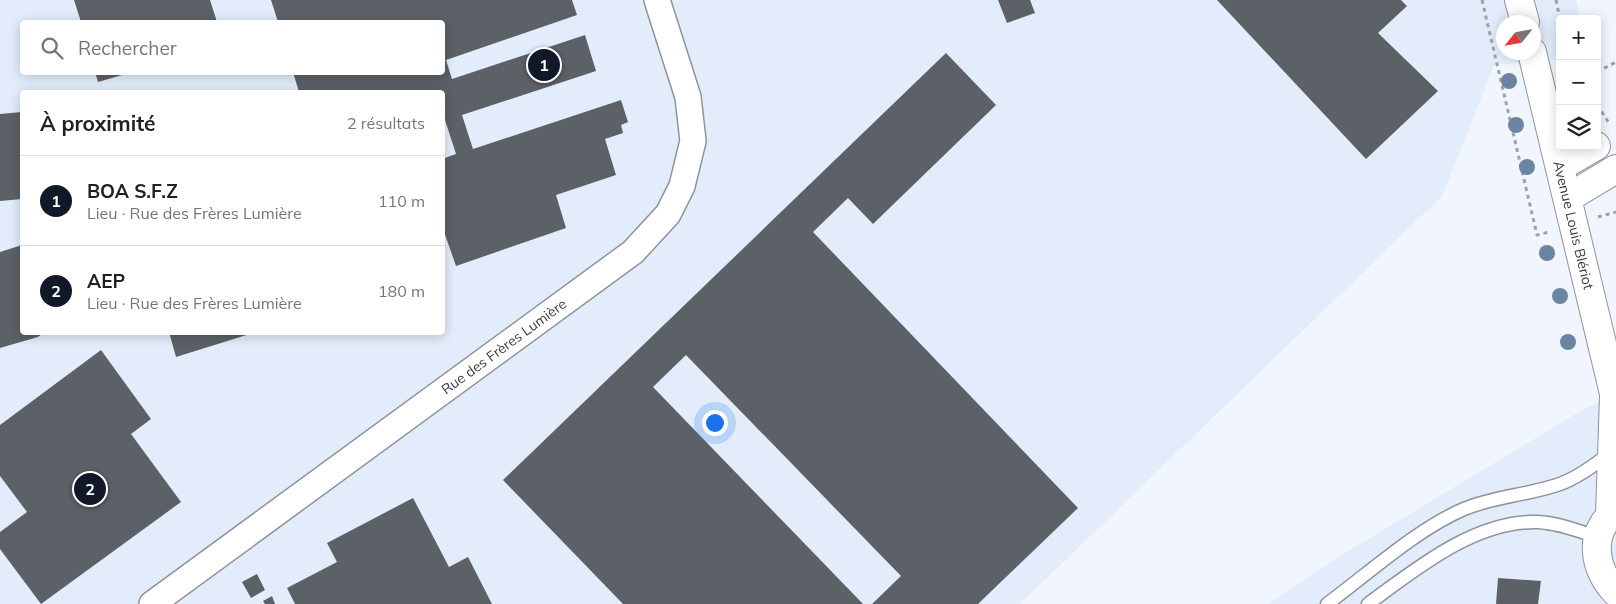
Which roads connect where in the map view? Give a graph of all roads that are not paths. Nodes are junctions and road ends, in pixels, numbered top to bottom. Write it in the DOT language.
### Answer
graph roads {
  1 [pos="657,0"];
  2 [pos="1519,0"];
  3 [pos="1523,15"];
  4 [pos="1534,60"];
  5 [pos="1616,134"];
  6 [pos="1601,143"];
  7 [pos="1590,150"];
  8 [pos="1560,168"];
  9 [pos="1616,169"];
  10 [pos="1568,198"];
  11 [pos="1615,399"];
  12 [pos="1613,450"];
  13 [pos="1608,521"];
  14 [pos="1616,592"];
  15 [pos="152,604"];
  16 [pos="1327,604"];
  17 [pos="1368,604"];
  1 -- 15 [label="street, Rue des Frères Lumière"];
  2 -- 3 [label="street"];
  4 -- 8 [label="street, Avenue Louis Blériot"];
  5 -- 6 [label="street"];
  7 -- 8 [label="street"];
  8 -- 10 [label="street, Avenue Louis Blériot"];
  9 -- 10 [label="street"];
  10 -- 11 [label="street, Avenue Louis Blériot"];
  11 -- 12 [label="street, Avenue Louis Blériot"];
  12 -- 13 [label="street, Avenue Louis Blériot"];
  12 -- 16 [label="lane"];
  13 -- 14 [label="street, Avenue Louis Blériot"];
  13 -- 17 [label="lane"];
}
